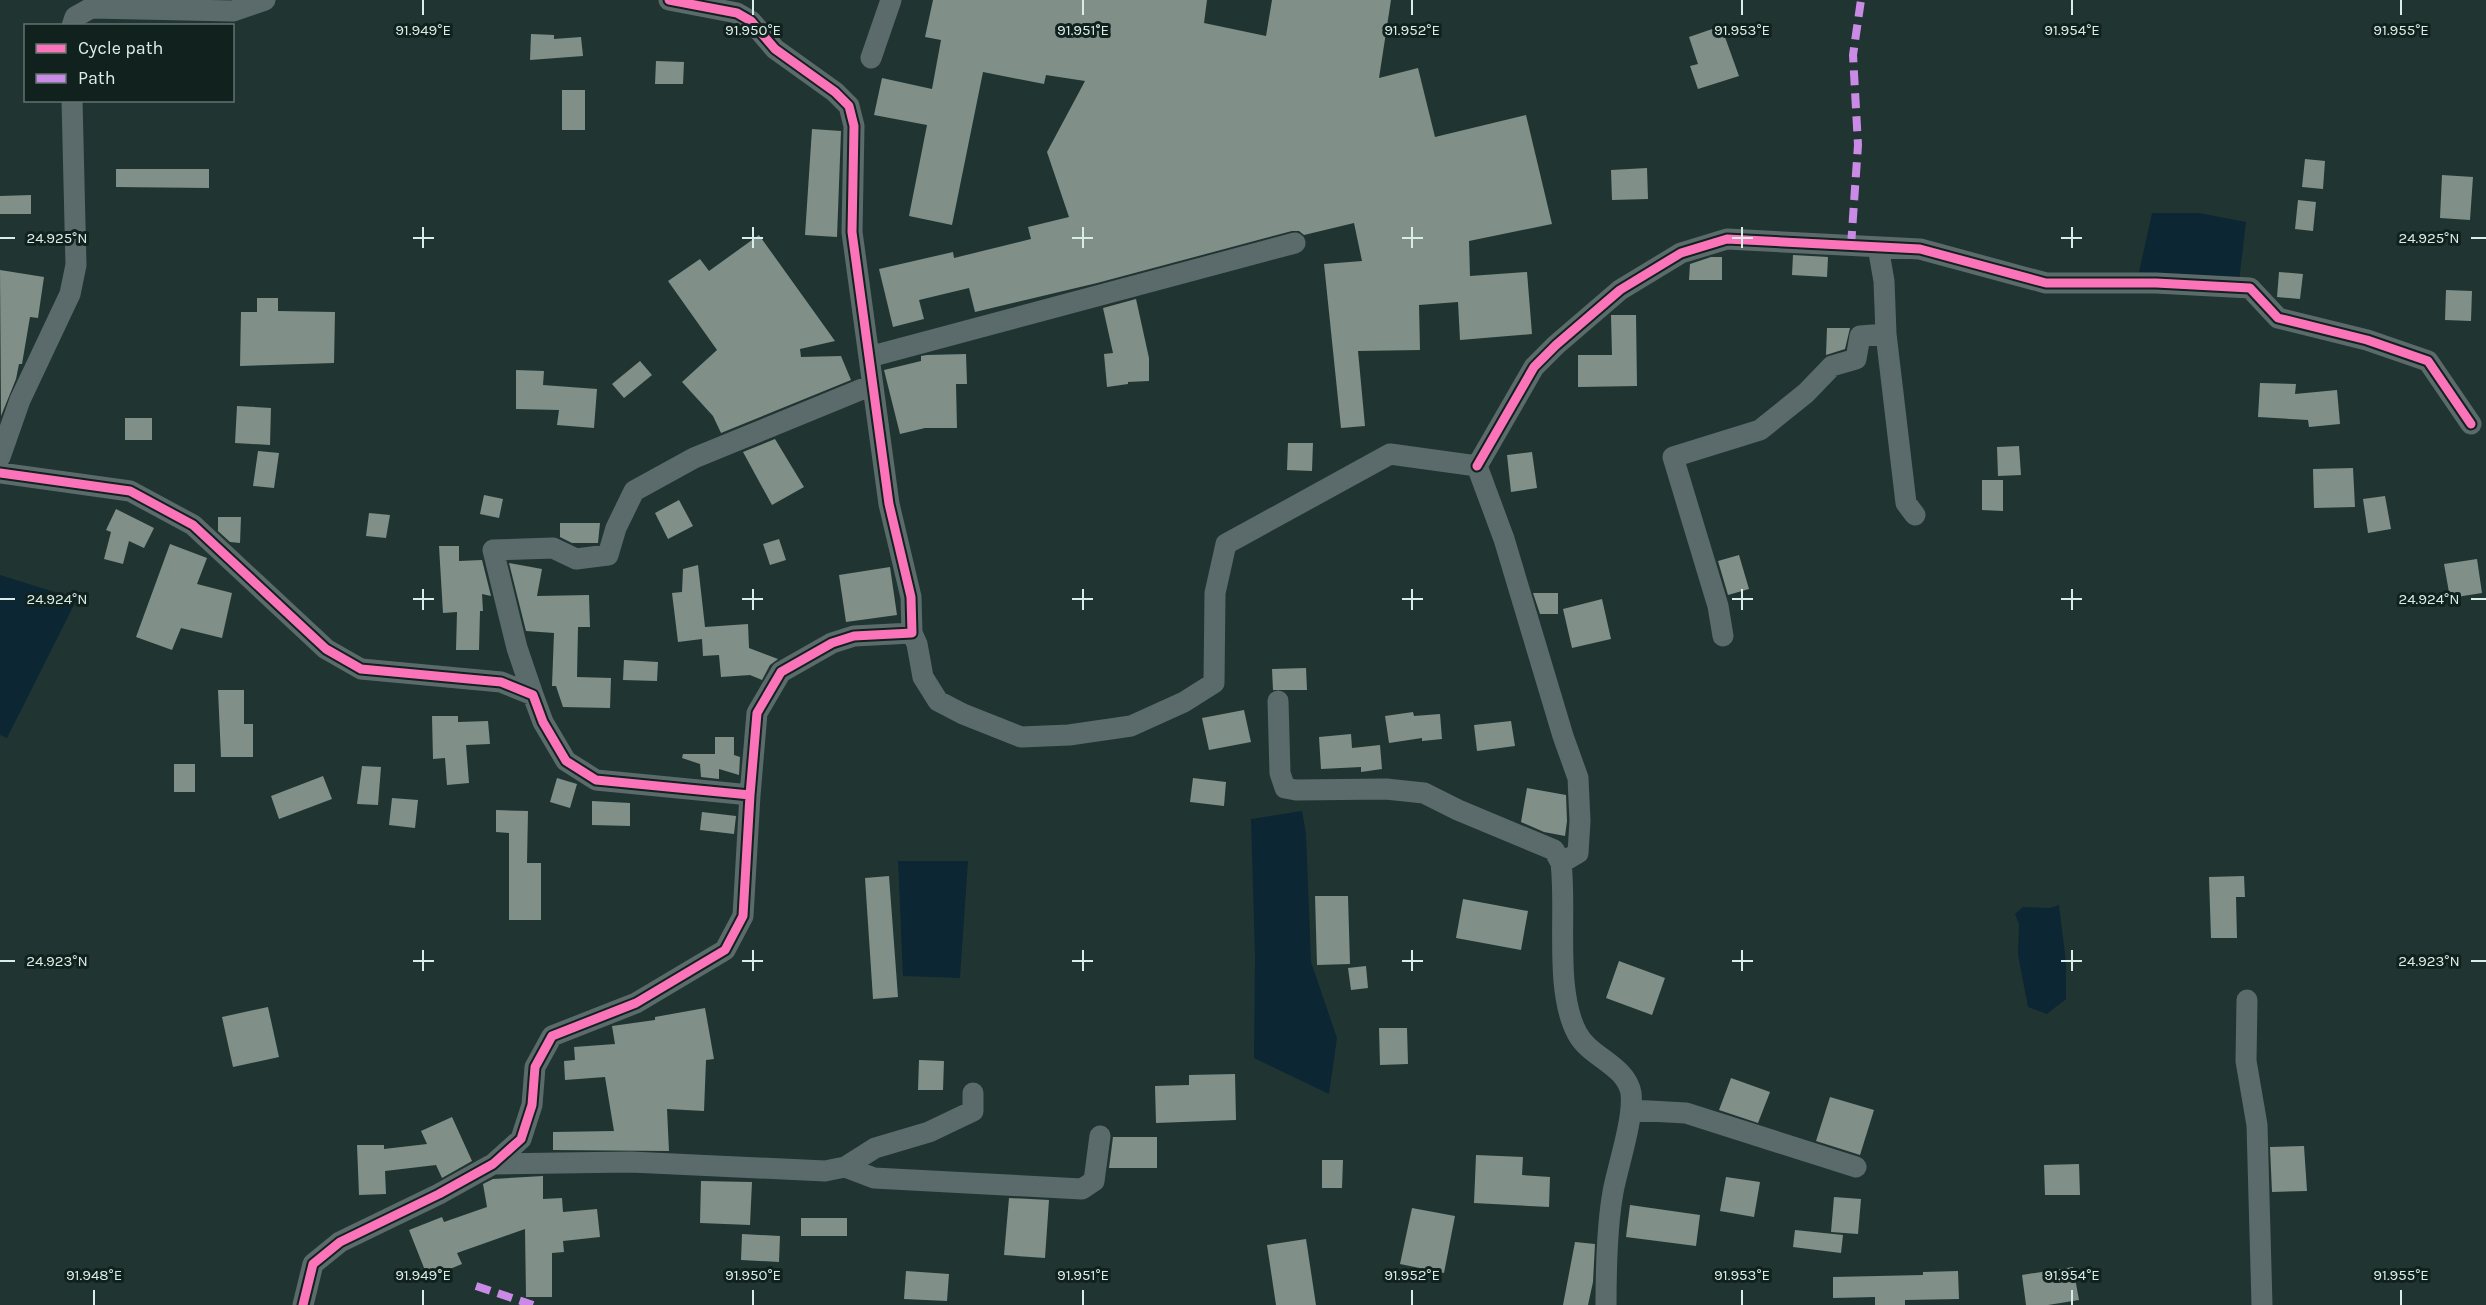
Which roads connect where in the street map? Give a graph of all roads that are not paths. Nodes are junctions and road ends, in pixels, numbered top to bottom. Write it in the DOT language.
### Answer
graph roads {
  1 [pos="265,0"];
  2 [pos="669,0"];
  3 [pos="891,0"];
  4 [pos="73,24"];
  5 [pos="871,58"];
  6 [pos="72,102"];
  7 [pos="1295,243"];
  8 [pos="1878,247"];
  9 [pos="1886,334"];
  10 [pos="869,357"];
  11 [pos="872,385"];
  12 [pos="2471,424"];
  13 [pos="0,457"];
  14 [pos="1477,466"];
  15 [pos="0,473"];
  16 [pos="1915,515"];
  17 [pos="912,633"];
  18 [pos="1723,636"];
  19 [pos="533,695"];
  20 [pos="1278,701"];
  21 [pos="750,795"];
  22 [pos="1561,863"];
  23 [pos="2247,1000"];
  24 [pos="973,1093"];
  25 [pos="1631,1110"];
  26 [pos="1100,1136"];
  27 [pos="493,1164"];
  28 [pos="845,1167"];
  29 [pos="1856,1167"];
  30 [pos="303,1305"];
  31 [pos="1606,1305"];
  32 [pos="2262,1305"];
  1 -- 4 [label="street"];
  2 -- 10 [label="street"];
  3 -- 5 [label="street"];
  6 -- 13 [label="street"];
  7 -- 10 [label="street"];
  8 -- 9 [label="street"];
  8 -- 12 [label="street"];
  8 -- 14 [label="street"];
  9 -- 16 [label="street"];
  9 -- 18 [label="street"];
  10 -- 11 [label="street"];
  11 -- 17 [label="street"];
  11 -- 19 [label="street"];
  14 -- 17 [label="street"];
  14 -- 22 [label="street"];
  15 -- 19 [label="street"];
  17 -- 21 [label="street"];
  19 -- 21 [label="street"];
  20 -- 22 [label="street"];
  21 -- 27 [label="street"];
  22 -- 25 [label="street"];
  23 -- 32 [label="street"];
  24 -- 28 [label="street"];
  25 -- 29 [label="street"];
  25 -- 31 [label="street"];
  26 -- 28 [label="street"];
  27 -- 28 [label="street"];
  27 -- 30 [label="street"];
}
